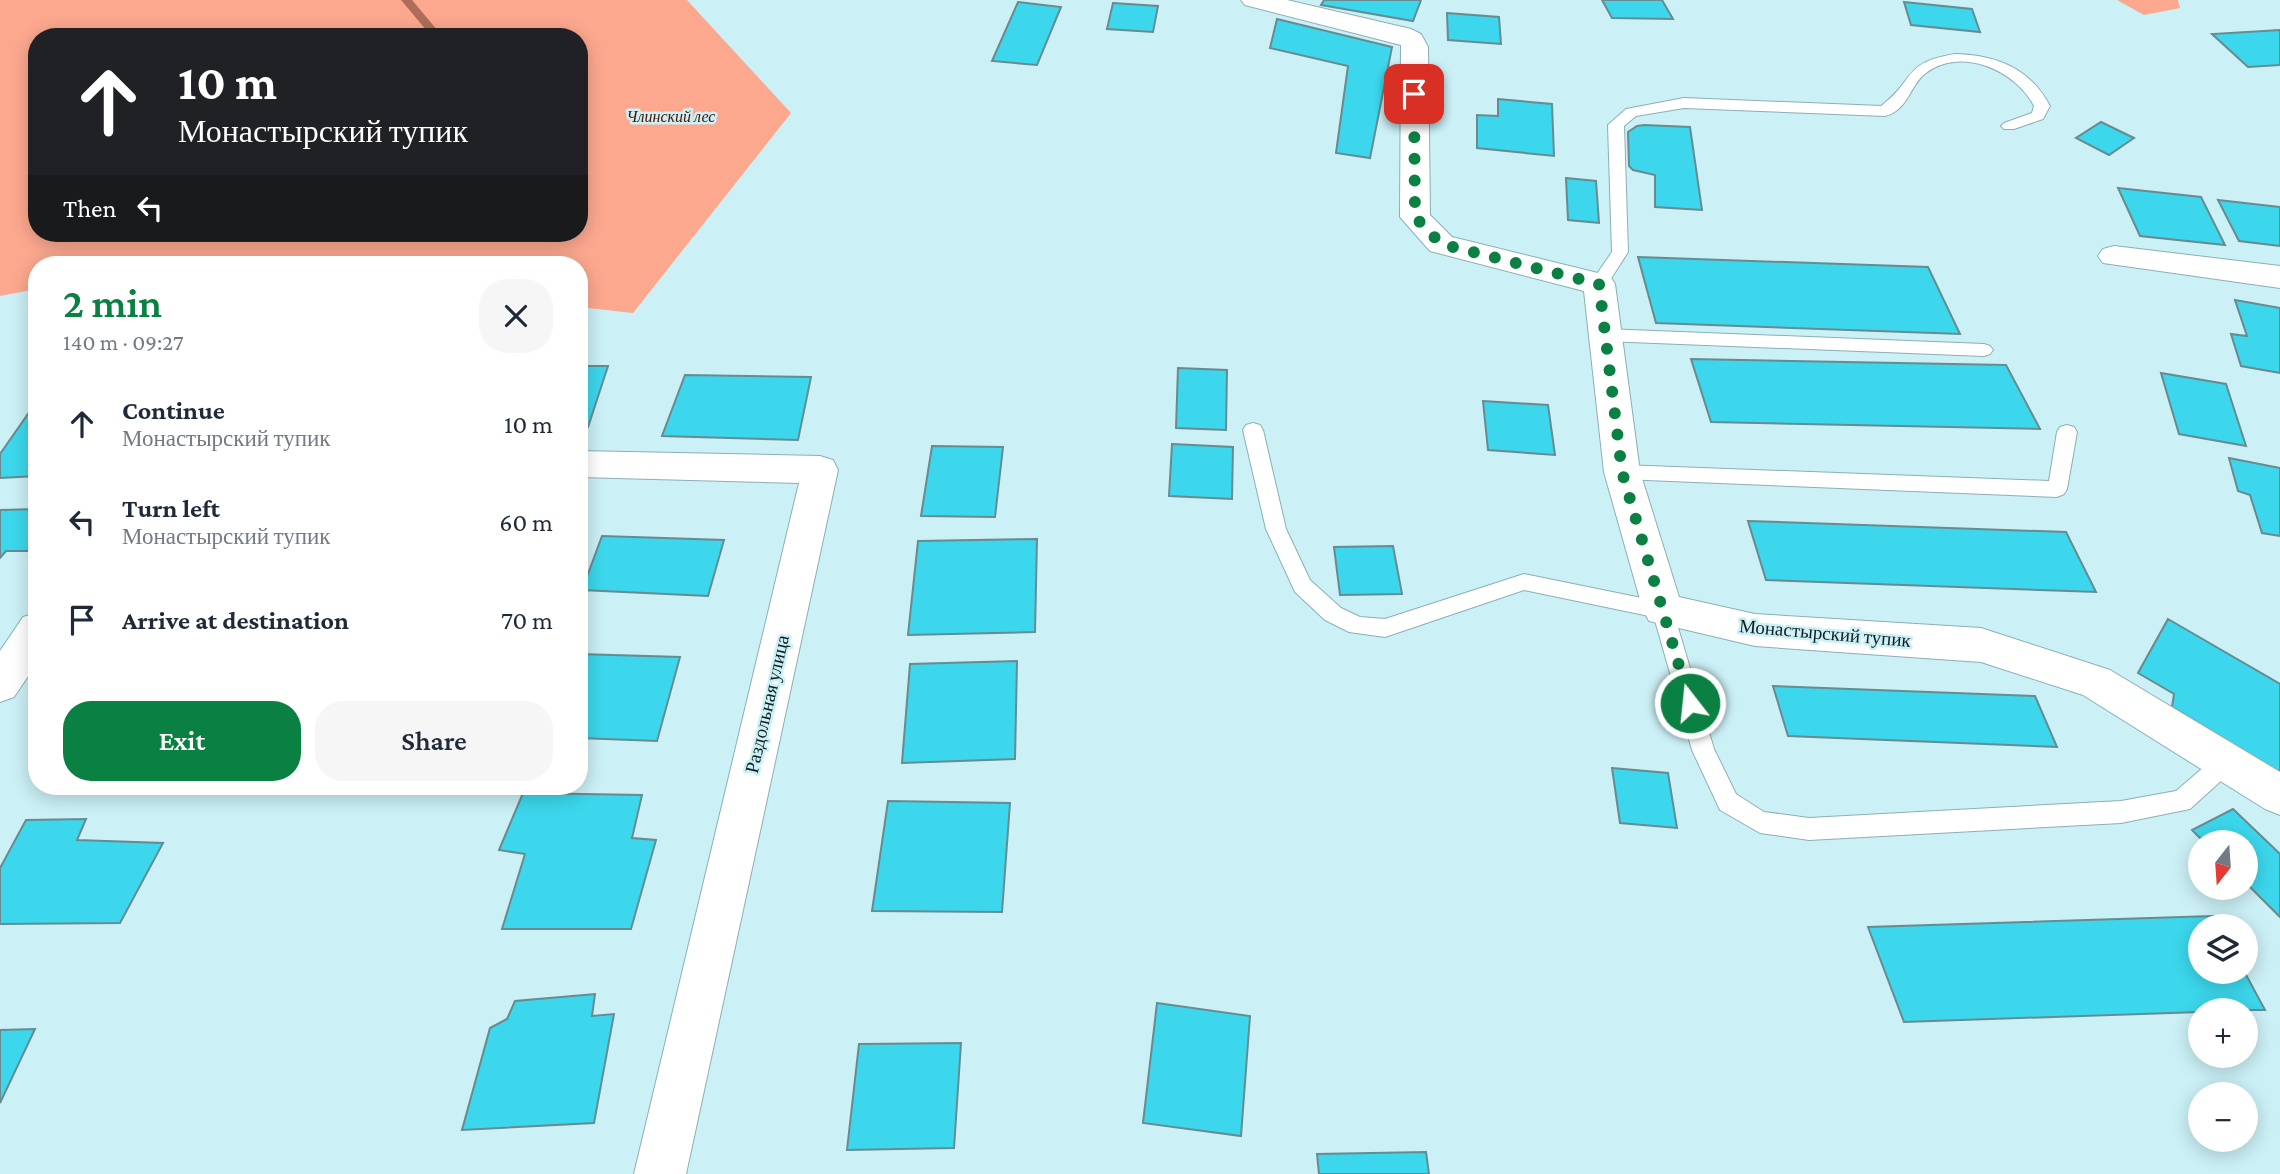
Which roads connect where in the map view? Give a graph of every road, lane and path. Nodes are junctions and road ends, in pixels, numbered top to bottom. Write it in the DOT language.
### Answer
graph roads {
  1 [pos="1254,0"];
  2 [pos="2009,126"];
  3 [pos="2114,256"];
  4 [pos="2280,277"];
  5 [pos="1599,284"];
  6 [pos="1605,335"];
  7 [pos="1984,350"];
  8 [pos="1253,430"];
  9 [pos="2067,432"];
  10 [pos="588,464"];
  11 [pos="1622,472"];
  12 [pos="1664,610"];
  13 [pos="28,643"];
  14 [pos="0,685"];
  15 [pos="2226,762"];
  16 [pos="2280,795"];
  17 [pos="660,1174"];
  1 -- 5 [label="street"];
  2 -- 5 [label="lane"];
  3 -- 4 [label="street"];
  5 -- 6 [label="street"];
  6 -- 7 [label="lane"];
  6 -- 11 [label="street"];
  8 -- 12 [label="lane"];
  9 -- 11 [label="lane"];
  10 -- 17 [label="street, Раздольная улица"];
  11 -- 12 [label="street"];
  12 -- 15 [label="street, Монастырский тупик"];
  12 -- 15 [label="lane"];
  13 -- 14 [label="street"];
  15 -- 16 [label="street, Монастырский тупик"];
}
